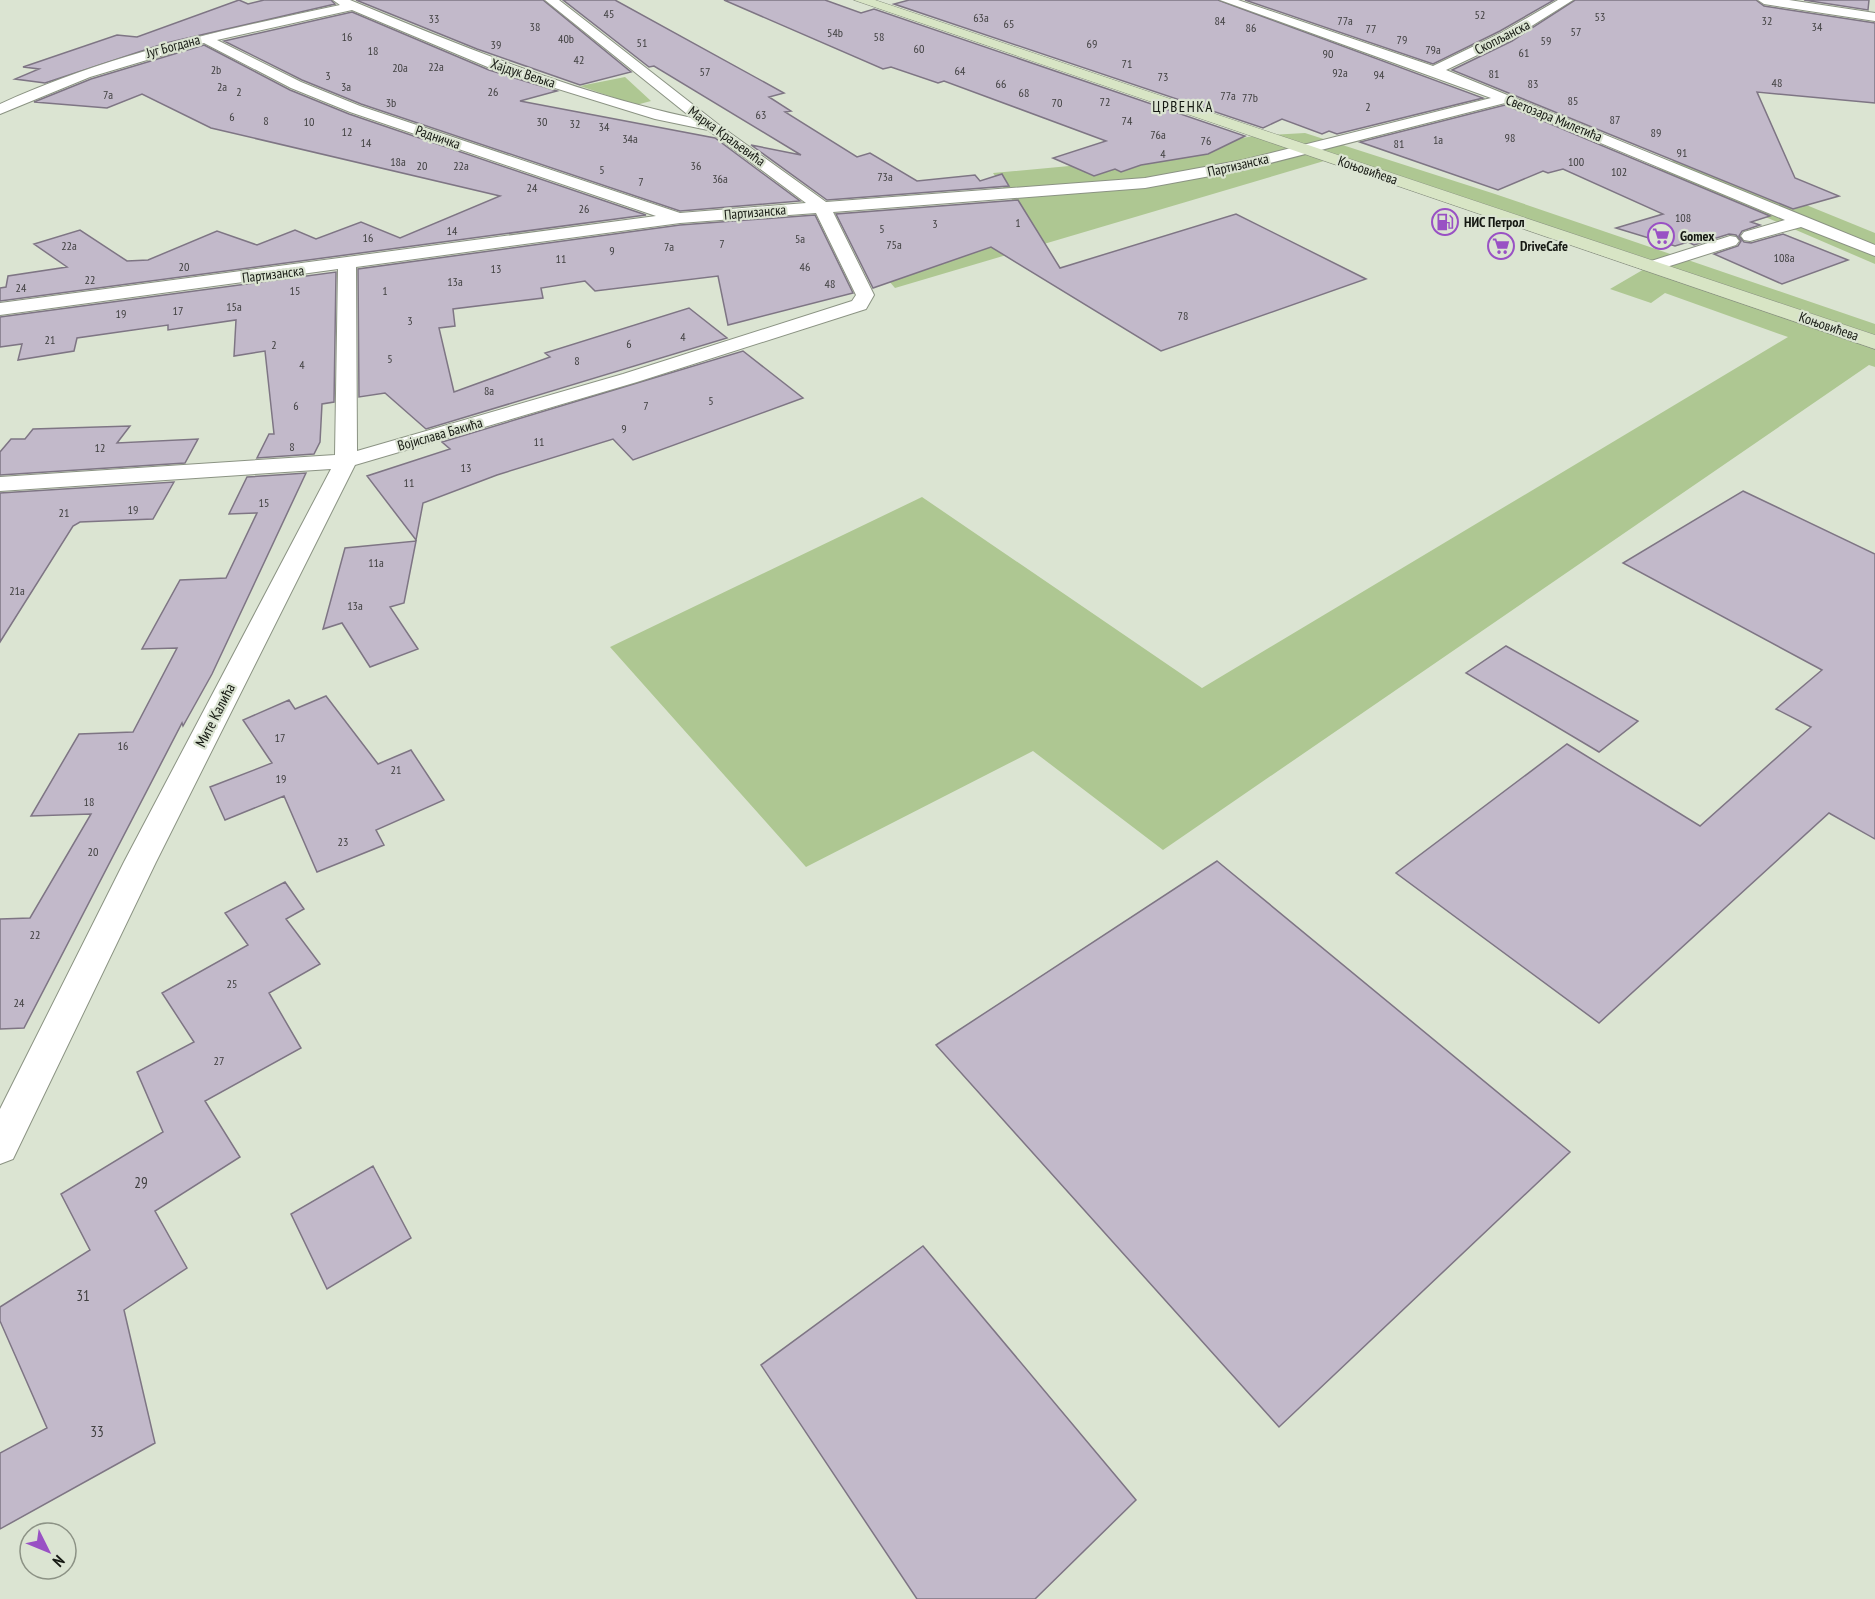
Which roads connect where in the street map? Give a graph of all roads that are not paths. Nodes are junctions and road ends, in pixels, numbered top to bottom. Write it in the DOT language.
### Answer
graph roads {
  1 [pos="339,0"];
  2 [pos="551,0"];
  3 [pos="861,0"];
  4 [pos="1226,0"];
  5 [pos="1567,0"];
  6 [pos="1764,0"];
  7 [pos="353,6"];
  8 [pos="1875,17"];
  9 [pos="204,38"];
  10 [pos="1435,70"];
  11 [pos="1506,99"];
  12 [pos="0,110"];
  13 [pos="714,128"];
  14 [pos="1305,149"];
  15 [pos="822,207"];
  16 [pos="680,218"];
  17 [pos="1802,221"];
  18 [pos="1750,236"];
  19 [pos="1730,241"];
  20 [pos="1875,251"];
  21 [pos="347,264"];
  22 [pos="1654,266"];
  23 [pos="863,300"];
  24 [pos="0,309"];
  25 [pos="1875,342"];
  26 [pos="346,461"];
  27 [pos="0,484"];
  28 [pos="0,1147"];
  1 -- 7 [label="street, Хајдук Вељка"];
  2 -- 13 [label="street, Марка Краљевића"];
  3 -- 14 [label="main road, Коњовићева"];
  4 -- 10 [label="street, Светозара Милетића"];
  5 -- 10 [label="street, Скопљанска"];
  6 -- 8 [label="street"];
  7 -- 9 [label="street, Југ Богдана"];
  7 -- 13 [label="street, Хајдук Вељка"];
  9 -- 12 [label="street, Југ Богдана"];
  9 -- 16 [label="street, Радничка"];
  10 -- 11 [label="street, Светозара Милетића"];
  11 -- 14 [label="street, Партизанска"];
  11 -- 17 [label="street, Светозара Милетића"];
  13 -- 15 [label="street, Марка Краљевића"];
  14 -- 15 [label="street, Партизанска"];
  14 -- 22 [label="main road, Коњовићева"];
  15 -- 16 [label="street, Партизанска"];
  15 -- 23 [label="street, Марка Краљевића"];
  16 -- 21 [label="street, Партизанска"];
  17 -- 18 [label="street"];
  17 -- 20 [label="street, Светозара Милетића"];
  19 -- 22 [label="street"];
  21 -- 24 [label="street, Партизанска"];
  21 -- 26 [label="street, Мите Калића"];
  22 -- 25 [label="main road, Коњовићева"];
  23 -- 26 [label="street, Војислава Бакића"];
  26 -- 27 [label="street, Војислава Бакића"];
  26 -- 28 [label="street, Мите Калића"];
}
